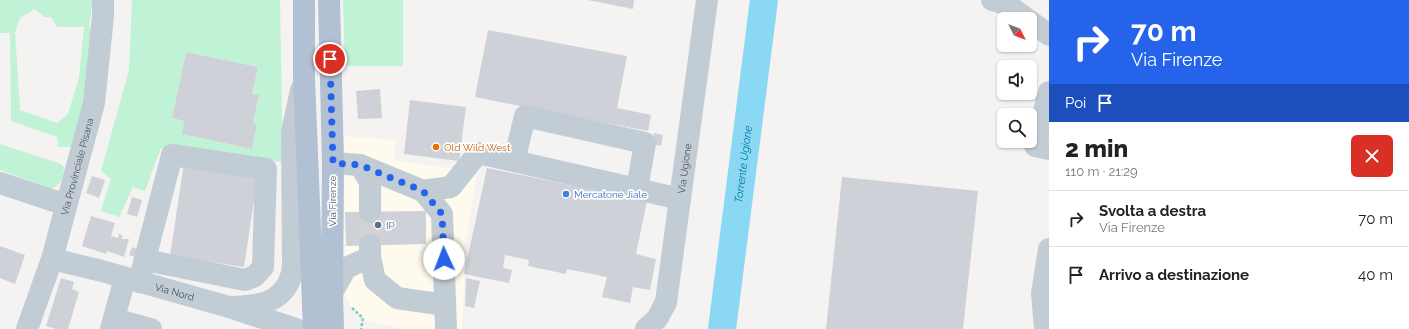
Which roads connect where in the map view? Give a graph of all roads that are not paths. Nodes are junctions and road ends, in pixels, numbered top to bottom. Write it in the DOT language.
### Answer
graph roads {
  1 [pos="103,0"];
  2 [pos="304,0"];
  3 [pos="329,0"];
  4 [pos="707,0"];
  5 [pos="992,0"];
  6 [pos="1018,12"];
  7 [pos="1037,26"];
  8 [pos="1049,35"];
  9 [pos="304,78"];
  10 [pos="1049,92"];
  11 [pos="1049,149"];
  12 [pos="514,162"];
  13 [pos="333,163"];
  14 [pos="360,165"];
  15 [pos="0,182"];
  16 [pos="637,189"];
  17 [pos="423,191"];
  18 [pos="680,199"];
  19 [pos="66,205"];
  20 [pos="370,212"];
  21 [pos="1049,249"];
  22 [pos="52,259"];
  23 [pos="138,272"];
  24 [pos="332,293"];
  25 [pos="445,305"];
  26 [pos="229,307"];
  27 [pos="113,324"];
  28 [pos="1046,327"];
  29 [pos="27,329"];
  30 [pos="151,329"];
  31 [pos="296,329"];
  32 [pos="314,329"];
  33 [pos="333,329"];
  34 [pos="446,329"];
  35 [pos="646,329"];
  1 -- 19 [label="street, Via Provinciale Pisana"];
  2 -- 9 [label="main road"];
  3 -- 13 [label="main road, Via Firenze"];
  4 -- 18 [label="street, Via Ugione"];
  5 -- 6 [label="street"];
  7 -- 8 [label="street"];
  9 -- 26 [label="street"];
  9 -- 32 [label="main road"];
  10 -- 11 [label="street"];
  12 -- 16 [label="street"];
  12 -- 16 [label="street"];
  12 -- 17 [label="street"];
  13 -- 14 [label="street"];
  13 -- 24 [label="main road, Via Firenze"];
  14 -- 17 [label="street"];
  14 -- 20 [label="street"];
  15 -- 19 [label="street"];
  16 -- 18 [label="street"];
  17 -- 25 [label="street"];
  18 -- 35 [label="street, Via Ugione"];
  19 -- 22 [label="street, Via Provinciale Pisana"];
  21 -- 28 [label="street"];
  22 -- 23 [label="street, Via Nord"];
  22 -- 29 [label="street, Via Provinciale Pisana"];
  23 -- 23 [label="street"];
  23 -- 26 [label="street, Via Nord"];
  23 -- 27 [label="street"];
  24 -- 25 [label="street"];
  24 -- 33 [label="main road, Via Firenze"];
  25 -- 34 [label="street"];
  26 -- 31 [label="street, Via Nord"];
  27 -- 30 [label="street"];
}
